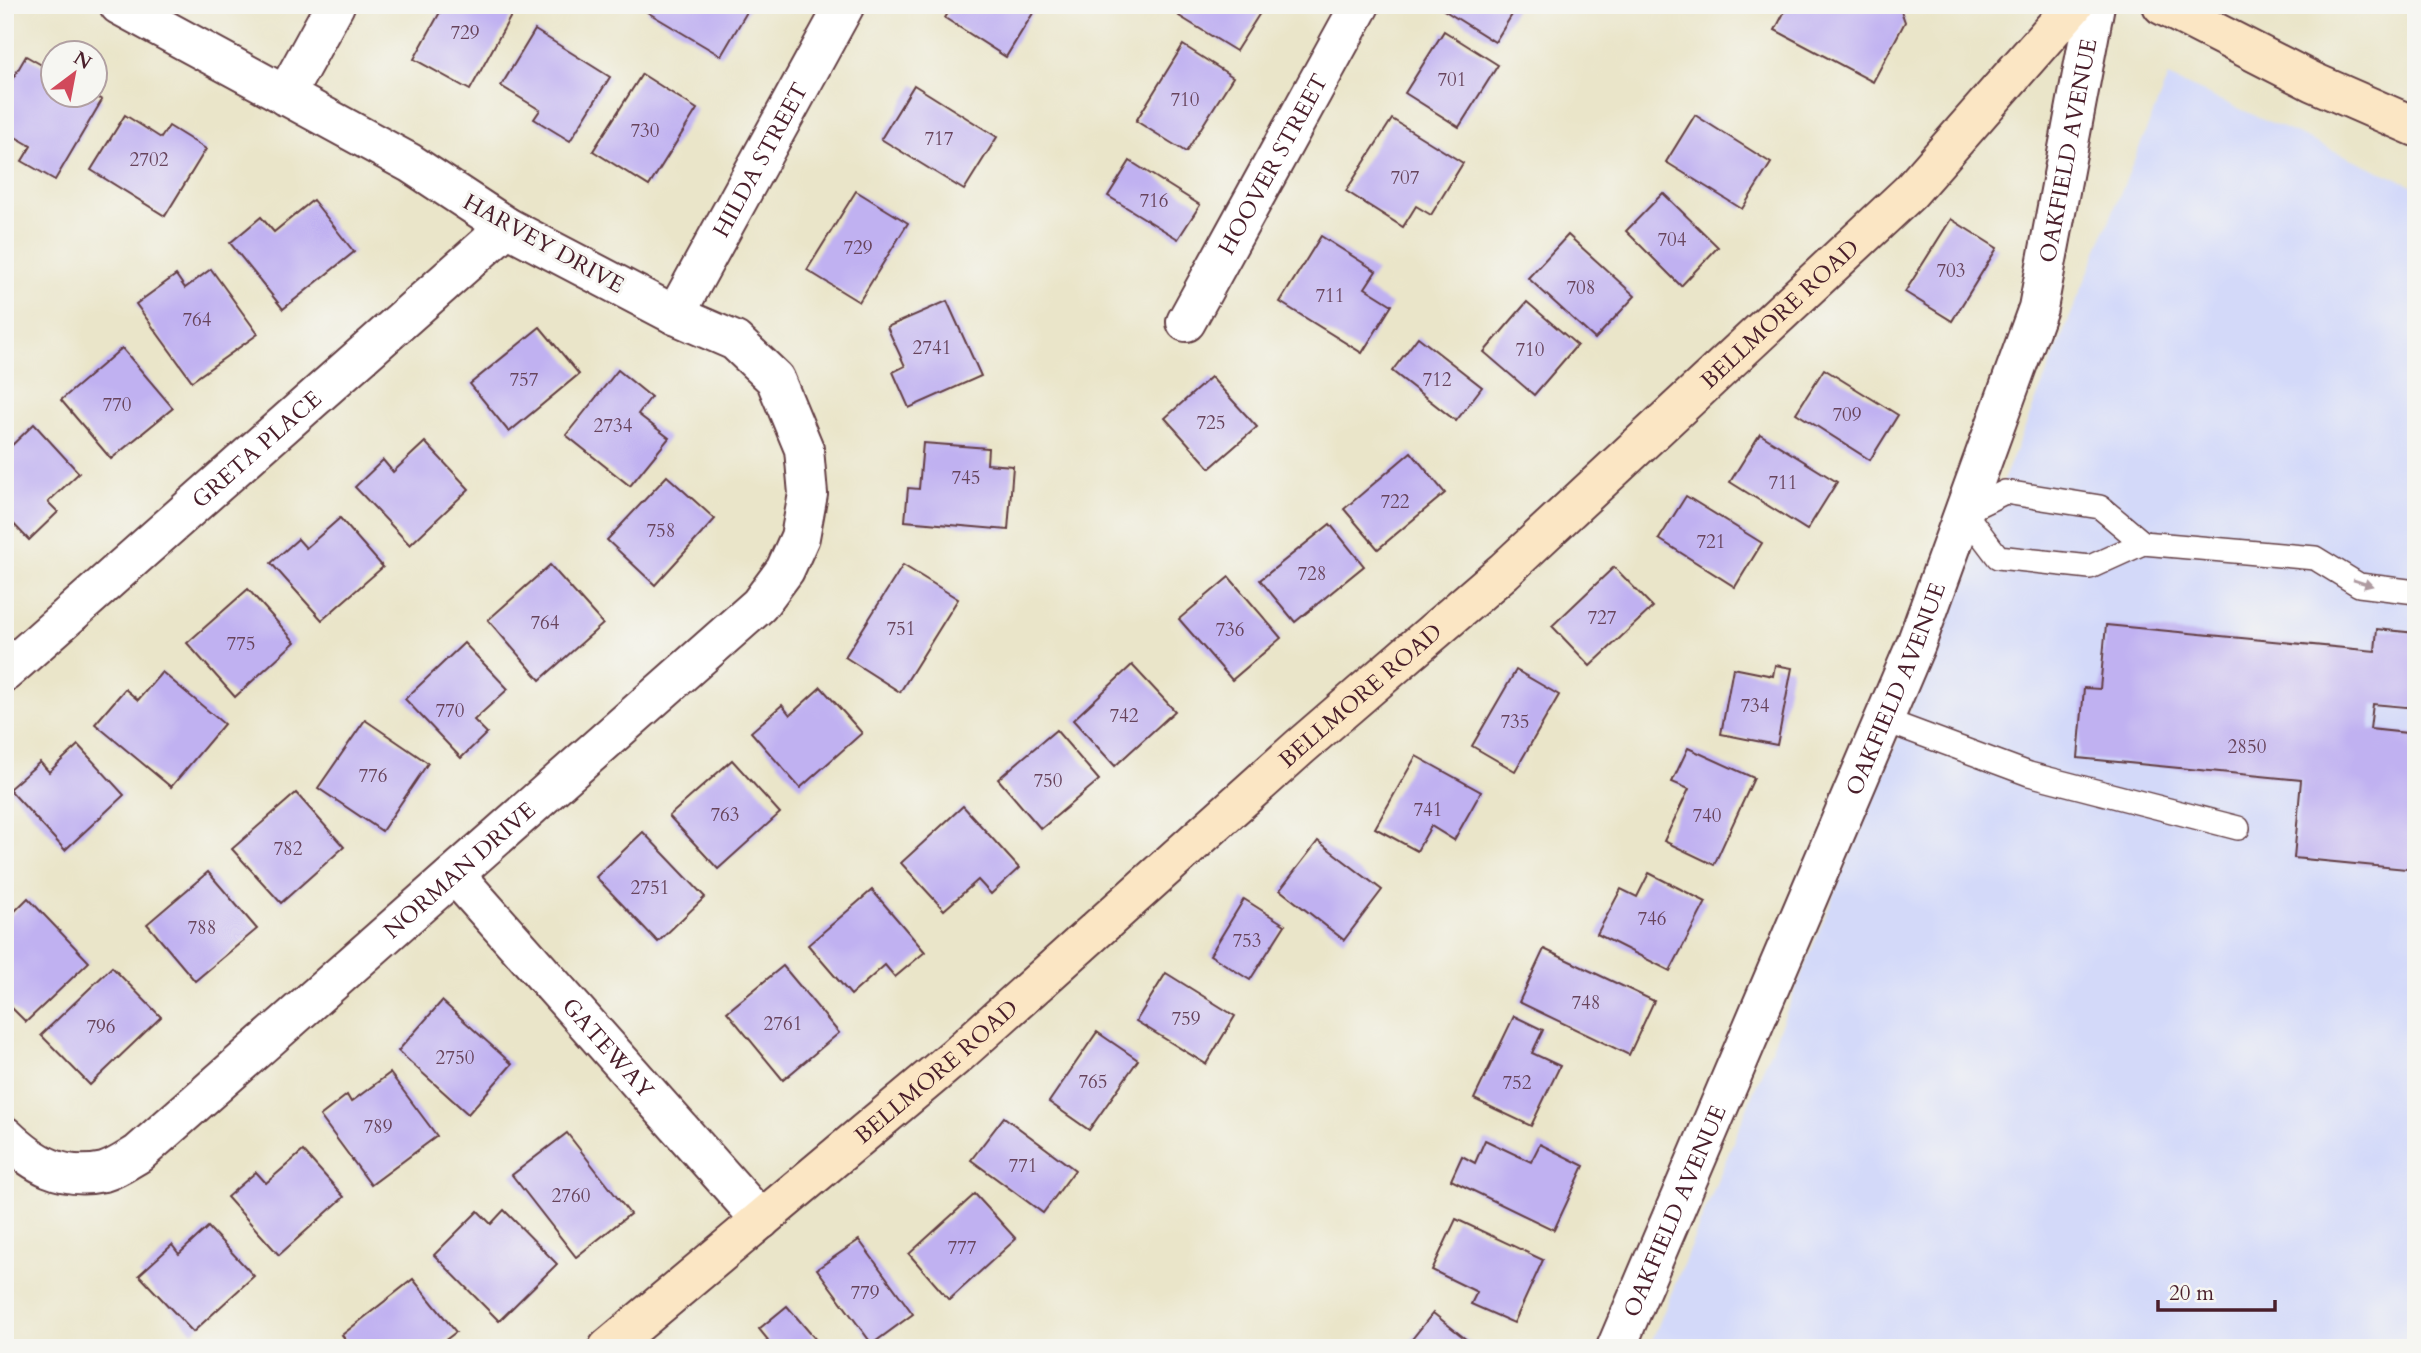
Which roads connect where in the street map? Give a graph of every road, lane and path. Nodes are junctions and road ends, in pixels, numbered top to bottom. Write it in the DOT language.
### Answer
graph roads {
  1 [pos="119,5"];
  2 [pos="335,5"];
  3 [pos="845,5"];
  4 [pos="1360,5"];
  5 [pos="2074,5"];
  6 [pos="2095,5"];
  7 [pos="2162,5"];
  8 [pos="285,96"];
  9 [pos="2416,127"];
  10 [pos="507,227"];
  11 [pos="675,315"];
  12 [pos="1186,322"];
  13 [pos="1964,512"];
  14 [pos="2143,543"];
  15 [pos="775,583"];
  16 [pos="2416,592"];
  17 [pos="5,672"];
  18 [pos="1884,720"];
  19 [pos="2238,828"];
  20 [pos="455,875"];
  21 [pos="5,1136"];
  22 [pos="761,1220"];
  23 [pos="608,1348"];
  24 [pos="1616,1348"];
  1 -- 8 [label="street, HARVEY DRIVE"];
  2 -- 8 [label="street"];
  3 -- 11 [label="street, HILDA STREET"];
  4 -- 12 [label="street, HOOVER STREET"];
  5 -- 22 [label="main road, BELLMORE ROAD"];
  6 -- 13 [label="street, OAKFIELD AVENUE"];
  7 -- 9 [label="main road"];
  8 -- 10 [label="street, HARVEY DRIVE"];
  10 -- 11 [label="street, HARVEY DRIVE"];
  10 -- 17 [label="street, GRETA PLACE"];
  11 -- 15 [label="street, HARVEY DRIVE"];
  13 -- 14 [label="lane"];
  13 -- 14 [label="lane"];
  13 -- 18 [label="street, OAKFIELD AVENUE"];
  14 -- 16 [label="lane, one-way"];
  15 -- 20 [label="street, NORMAN DRIVE"];
  18 -- 19 [label="lane"];
  18 -- 24 [label="street, OAKFIELD AVENUE"];
  20 -- 21 [label="street, NORMAN DRIVE"];
  20 -- 22 [label="street, GATEWAY"];
  22 -- 23 [label="main road, BELLMORE ROAD"];
}
